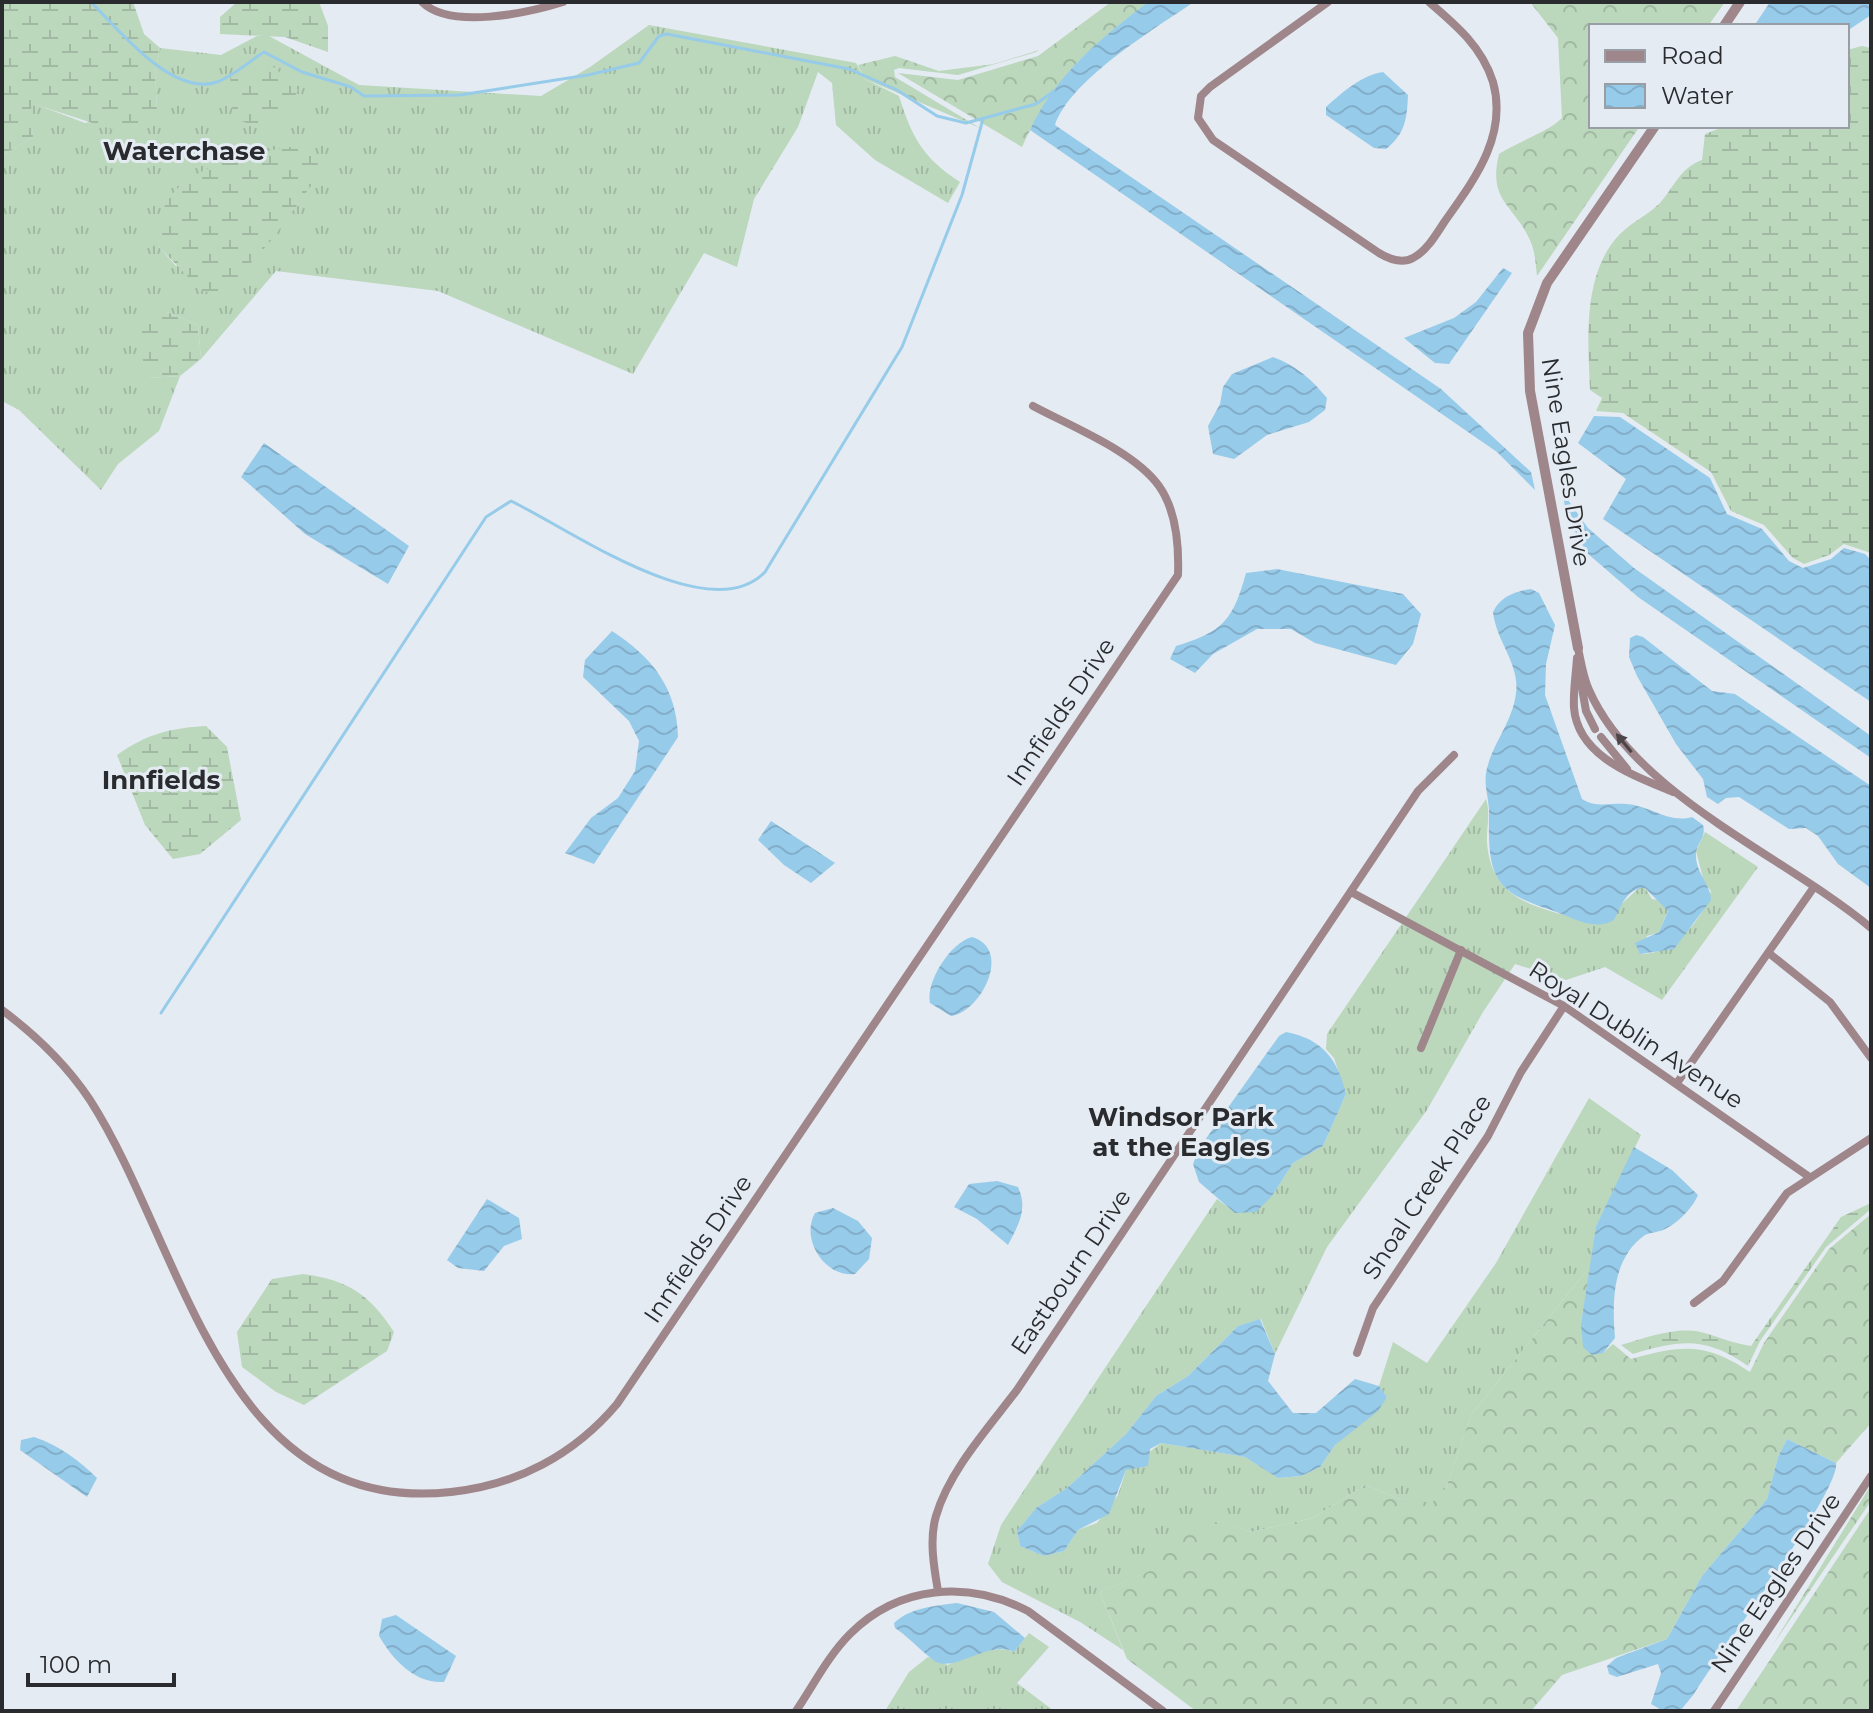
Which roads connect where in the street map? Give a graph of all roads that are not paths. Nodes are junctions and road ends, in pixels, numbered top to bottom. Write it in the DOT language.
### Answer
graph roads {
  1 [pos="422,2"];
  2 [pos="563,2"];
  3 [pos="1328,2"];
  4 [pos="1429,2"];
  5 [pos="1740,2"];
  6 [pos="1725,24"];
  7 [pos="1654,128"];
  8 [pos="1033,406"];
  9 [pos="1578,648"];
  10 [pos="1454,755"];
  11 [pos="1633,775"];
  12 [pos="1681,795"];
  13 [pos="1814,887"];
  14 [pos="1351,892"];
  15 [pos="1871,928"];
  16 [pos="1461,950"];
  17 [pos="1770,954"];
  18 [pos="1564,1006"];
  19 [pos="2,1010"];
  20 [pos="1421,1048"];
  21 [pos="1871,1058"];
  22 [pos="1677,1083"];
  23 [pos="1871,1138"];
  24 [pos="1808,1176"];
  25 [pos="1694,1303"];
  26 [pos="1357,1353"];
  27 [pos="1871,1476"];
  28 [pos="938,1591"];
  29 [pos="796,1711"];
  30 [pos="1163,1711"];
  31 [pos="1714,1711"];
  1 -- 2 [label="street"];
  3 -- 4 [label="street"];
  5 -- 6 [label="street"];
  7 -- 9 [label="street, Nine Eagles Drive"];
  8 -- 19 [label="street, Innfields Drive"];
  9 -- 11 [label="street, Nine Eagles Drive"];
  9 -- 11 [label="street, Nine Eagles Drive"];
  12 -- 9 [label="street, Nine Eagles Drive, one-way"];
  10 -- 14 [label="street, Eastbourn Drive"];
  11 -- 12 [label="street, Nine Eagles Drive"];
  12 -- 13 [label="street, Nine Eagles Drive"];
  13 -- 15 [label="street, Nine Eagles Drive"];
  13 -- 17 [label="street"];
  14 -- 16 [label="street, Royal Dublin Avenue"];
  14 -- 28 [label="street, Eastbourn Drive"];
  16 -- 18 [label="street, Royal Dublin Avenue"];
  16 -- 20 [label="street"];
  17 -- 21 [label="street"];
  17 -- 22 [label="street"];
  18 -- 22 [label="street, Royal Dublin Avenue"];
  18 -- 26 [label="street, Shoal Creek Place"];
  22 -- 24 [label="street, Royal Dublin Avenue"];
  23 -- 24 [label="street"];
  24 -- 25 [label="street"];
  27 -- 31 [label="street, Nine Eagles Drive"];
  28 -- 29 [label="street"];
  28 -- 30 [label="street"];
}
